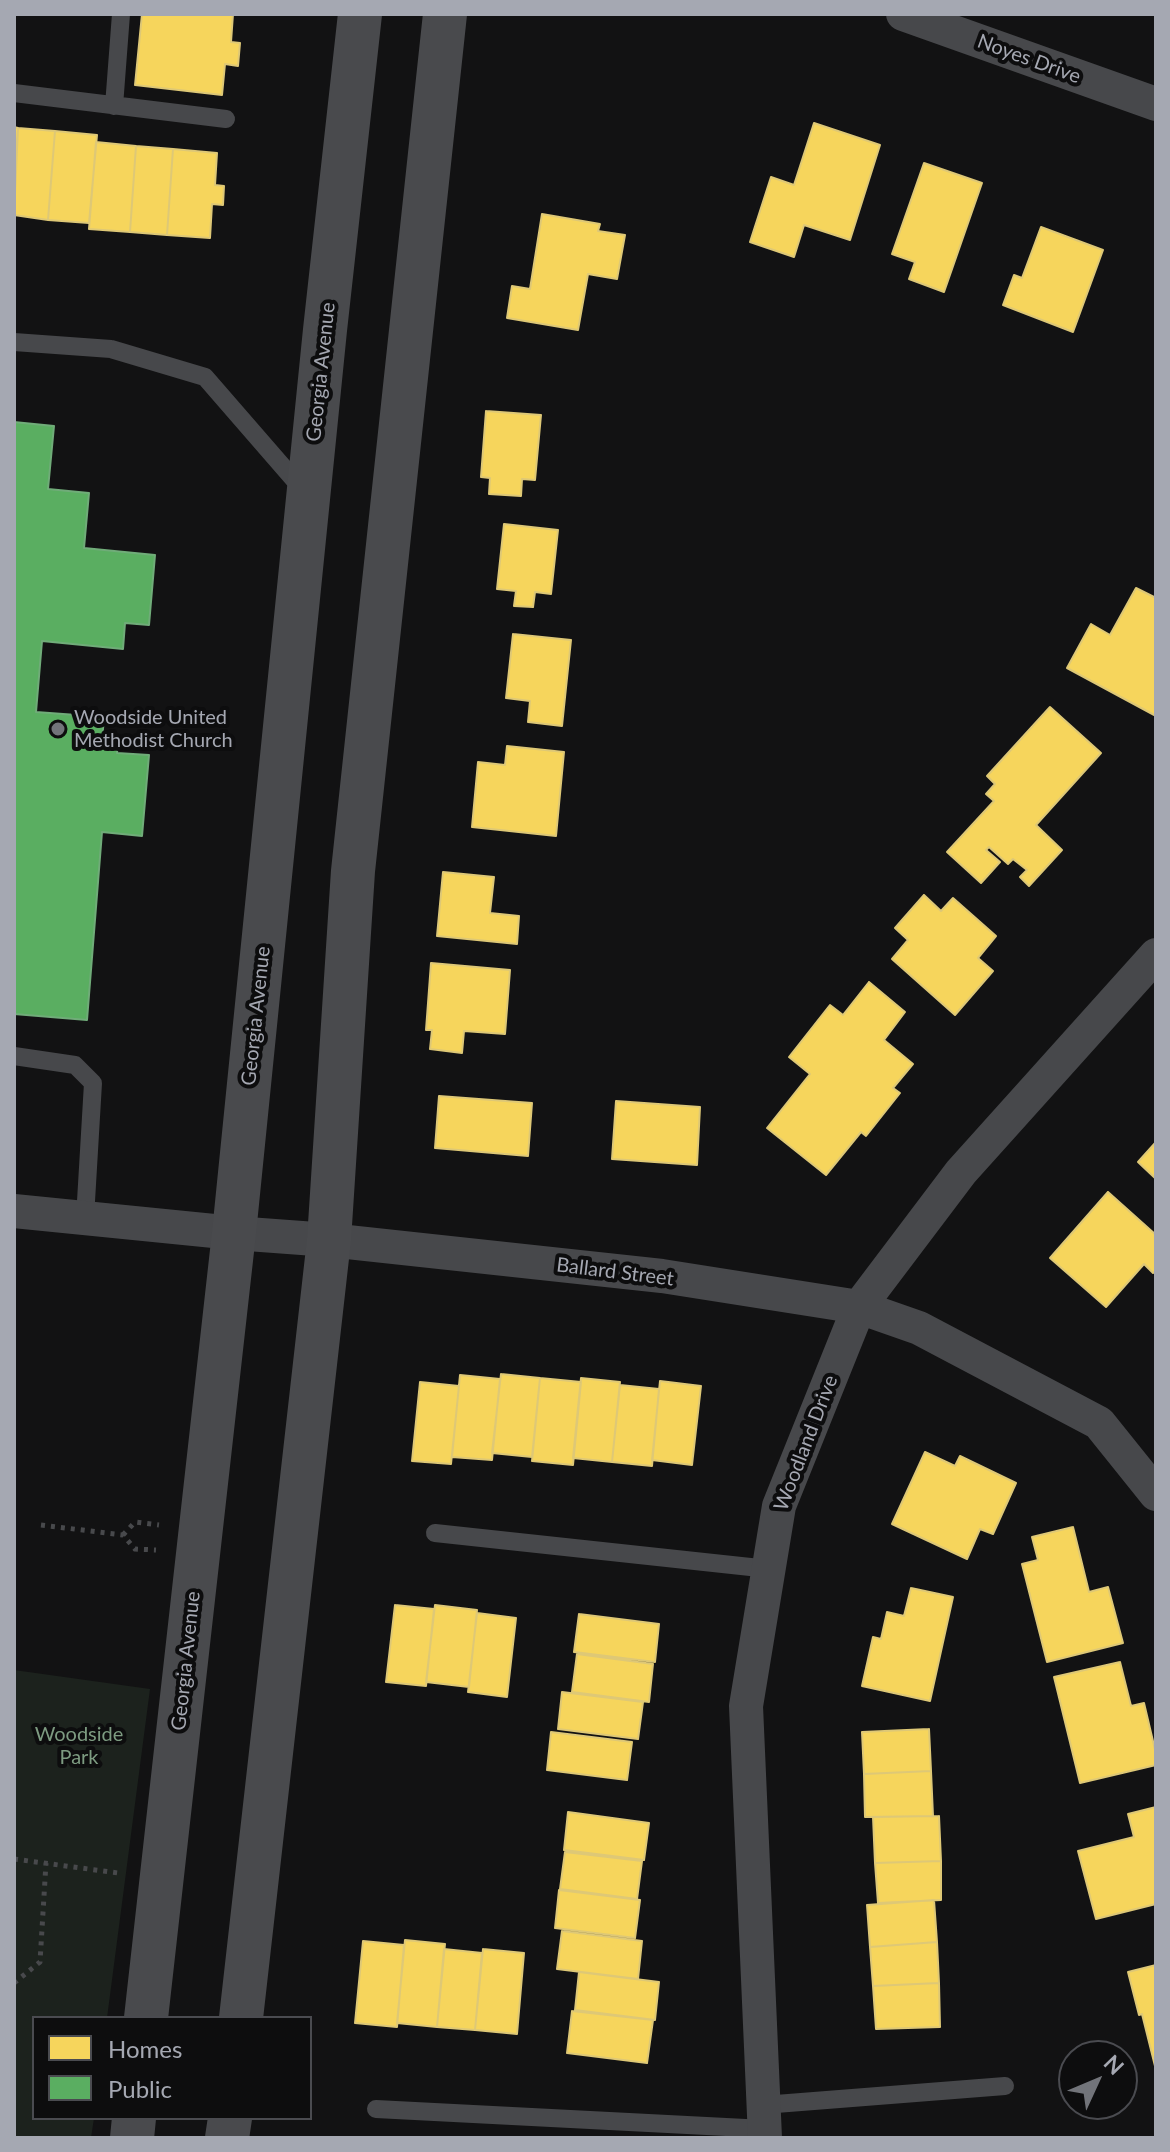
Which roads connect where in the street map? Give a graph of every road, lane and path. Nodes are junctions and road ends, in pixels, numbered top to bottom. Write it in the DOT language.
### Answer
graph roads {
  1 [pos="121,14"];
  2 [pos="360,14"];
  3 [pos="445,14"];
  4 [pos="903,14"];
  5 [pos="14,93"];
  6 [pos="1156,104"];
  7 [pos="114,106"];
  8 [pos="226,119"];
  9 [pos="14,342"];
  10 [pos="309,496"];
  11 [pos="1156,955"];
  12 [pos="14,1056"];
  13 [pos="14,1211"];
  14 [pos="85,1218"];
  15 [pos="234,1233"];
  16 [pos="329,1240"];
  17 [pos="859,1307"];
  18 [pos="1156,1494"];
  19 [pos="41,1525"];
  20 [pos="159,1525"];
  21 [pos="435,1533"];
  22 [pos="123,1535"];
  23 [pos="157,1550"];
  24 [pos="769,1569"];
  25 [pos="14,1859"];
  26 [pos="46,1863"];
  27 [pos="118,1873"];
  28 [pos="14,1983"];
  29 [pos="146,2016"];
  30 [pos="241,2016"];
  31 [pos="1005,2086"];
  32 [pos="376,2109"];
  33 [pos="764,2124"];
  1 -- 7 [label="lane"];
  2 -- 10 [label="main road, Georgia Avenue"];
  3 -- 16 [label="main road"];
  4 -- 6 [label="street, Noyes Drive"];
  5 -- 7 [label="lane"];
  7 -- 8 [label="lane"];
  9 -- 10 [label="lane"];
  10 -- 15 [label="main road, Georgia Avenue"];
  11 -- 17 [label="street, Woodland Drive"];
  12 -- 14 [label="lane"];
  13 -- 14 [label="street, Ballard Street"];
  14 -- 15 [label="street, Ballard Street"];
  15 -- 16 [label="street, Ballard Street"];
  15 -- 29 [label="main road, Georgia Avenue"];
  16 -- 17 [label="street, Ballard Street"];
  16 -- 30 [label="main road"];
  17 -- 18 [label="street, Ballard Street"];
  17 -- 24 [label="street, Woodland Drive"];
  19 -- 22 [label="path"];
  20 -- 22 [label="path"];
  21 -- 24 [label="lane"];
  22 -- 23 [label="path"];
  24 -- 33 [label="street, Woodland Drive"];
  25 -- 26 [label="path"];
  26 -- 27 [label="path"];
  26 -- 28 [label="path"];
  31 -- 33 [label="lane"];
  32 -- 33 [label="lane"];
}
